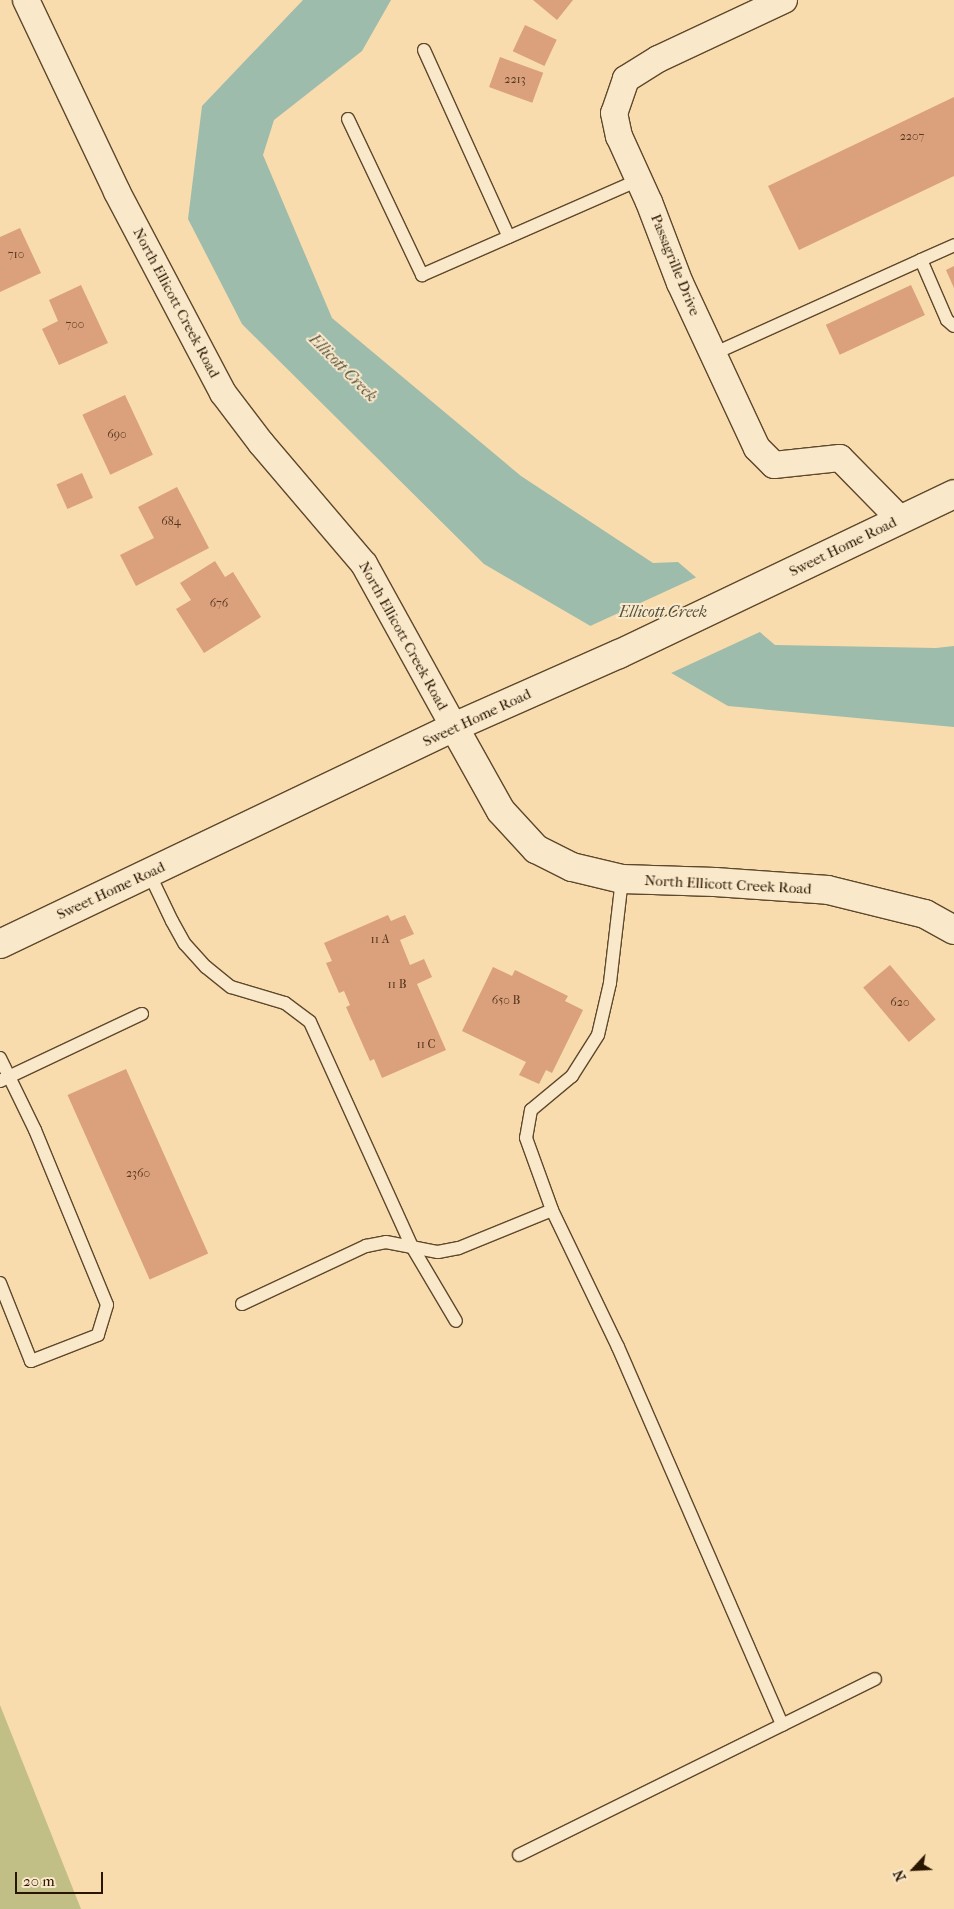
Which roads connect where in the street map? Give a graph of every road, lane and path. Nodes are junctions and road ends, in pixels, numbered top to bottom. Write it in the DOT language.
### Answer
graph roads {
  1 [pos="26,0"];
  2 [pos="784,0"];
  3 [pos="424,50"];
  4 [pos="348,119"];
  5 [pos="638,180"];
  6 [pos="509,237"];
  7 [pos="954,245"];
  8 [pos="921,260"];
  9 [pos="954,326"];
  10 [pos="713,354"];
  11 [pos="954,494"];
  12 [pos="900,519"];
  13 [pos="454,728"];
  14 [pos="149,873"];
  15 [pos="622,879"];
  16 [pos="954,930"];
  17 [pos="0,944"];
  18 [pos="142,1014"];
  19 [pos="0,1058"];
  20 [pos="5,1079"];
  21 [pos="552,1210"];
  22 [pos="411,1245"];
  23 [pos="0,1283"];
  24 [pos="242,1304"];
  25 [pos="456,1321"];
  26 [pos="875,1679"];
  27 [pos="782,1725"];
  28 [pos="519,1855"];
  1 -- 13 [label="street, North Ellicott Creek Road"];
  2 -- 5 [label="street, Passagrille Drive"];
  3 -- 6 [label="lane"];
  4 -- 6 [label="lane"];
  5 -- 6 [label="lane"];
  5 -- 10 [label="street, Passagrille Drive"];
  7 -- 8 [label="lane"];
  8 -- 9 [label="lane"];
  8 -- 10 [label="lane"];
  10 -- 12 [label="street, Passagrille Drive"];
  11 -- 12 [label="main road, Sweet Home Road"];
  12 -- 13 [label="main road, Sweet Home Road"];
  13 -- 14 [label="main road, Sweet Home Road"];
  13 -- 15 [label="main road, North Ellicott Creek Road"];
  14 -- 17 [label="main road, Sweet Home Road"];
  14 -- 22 [label="lane"];
  15 -- 16 [label="main road, North Ellicott Creek Road"];
  15 -- 21 [label="lane"];
  18 -- 20 [label="lane"];
  19 -- 20 [label="lane"];
  20 -- 23 [label="lane"];
  21 -- 22 [label="lane"];
  21 -- 27 [label="lane"];
  22 -- 24 [label="lane"];
  22 -- 25 [label="lane"];
  26 -- 27 [label="lane"];
  27 -- 28 [label="lane"];
}
